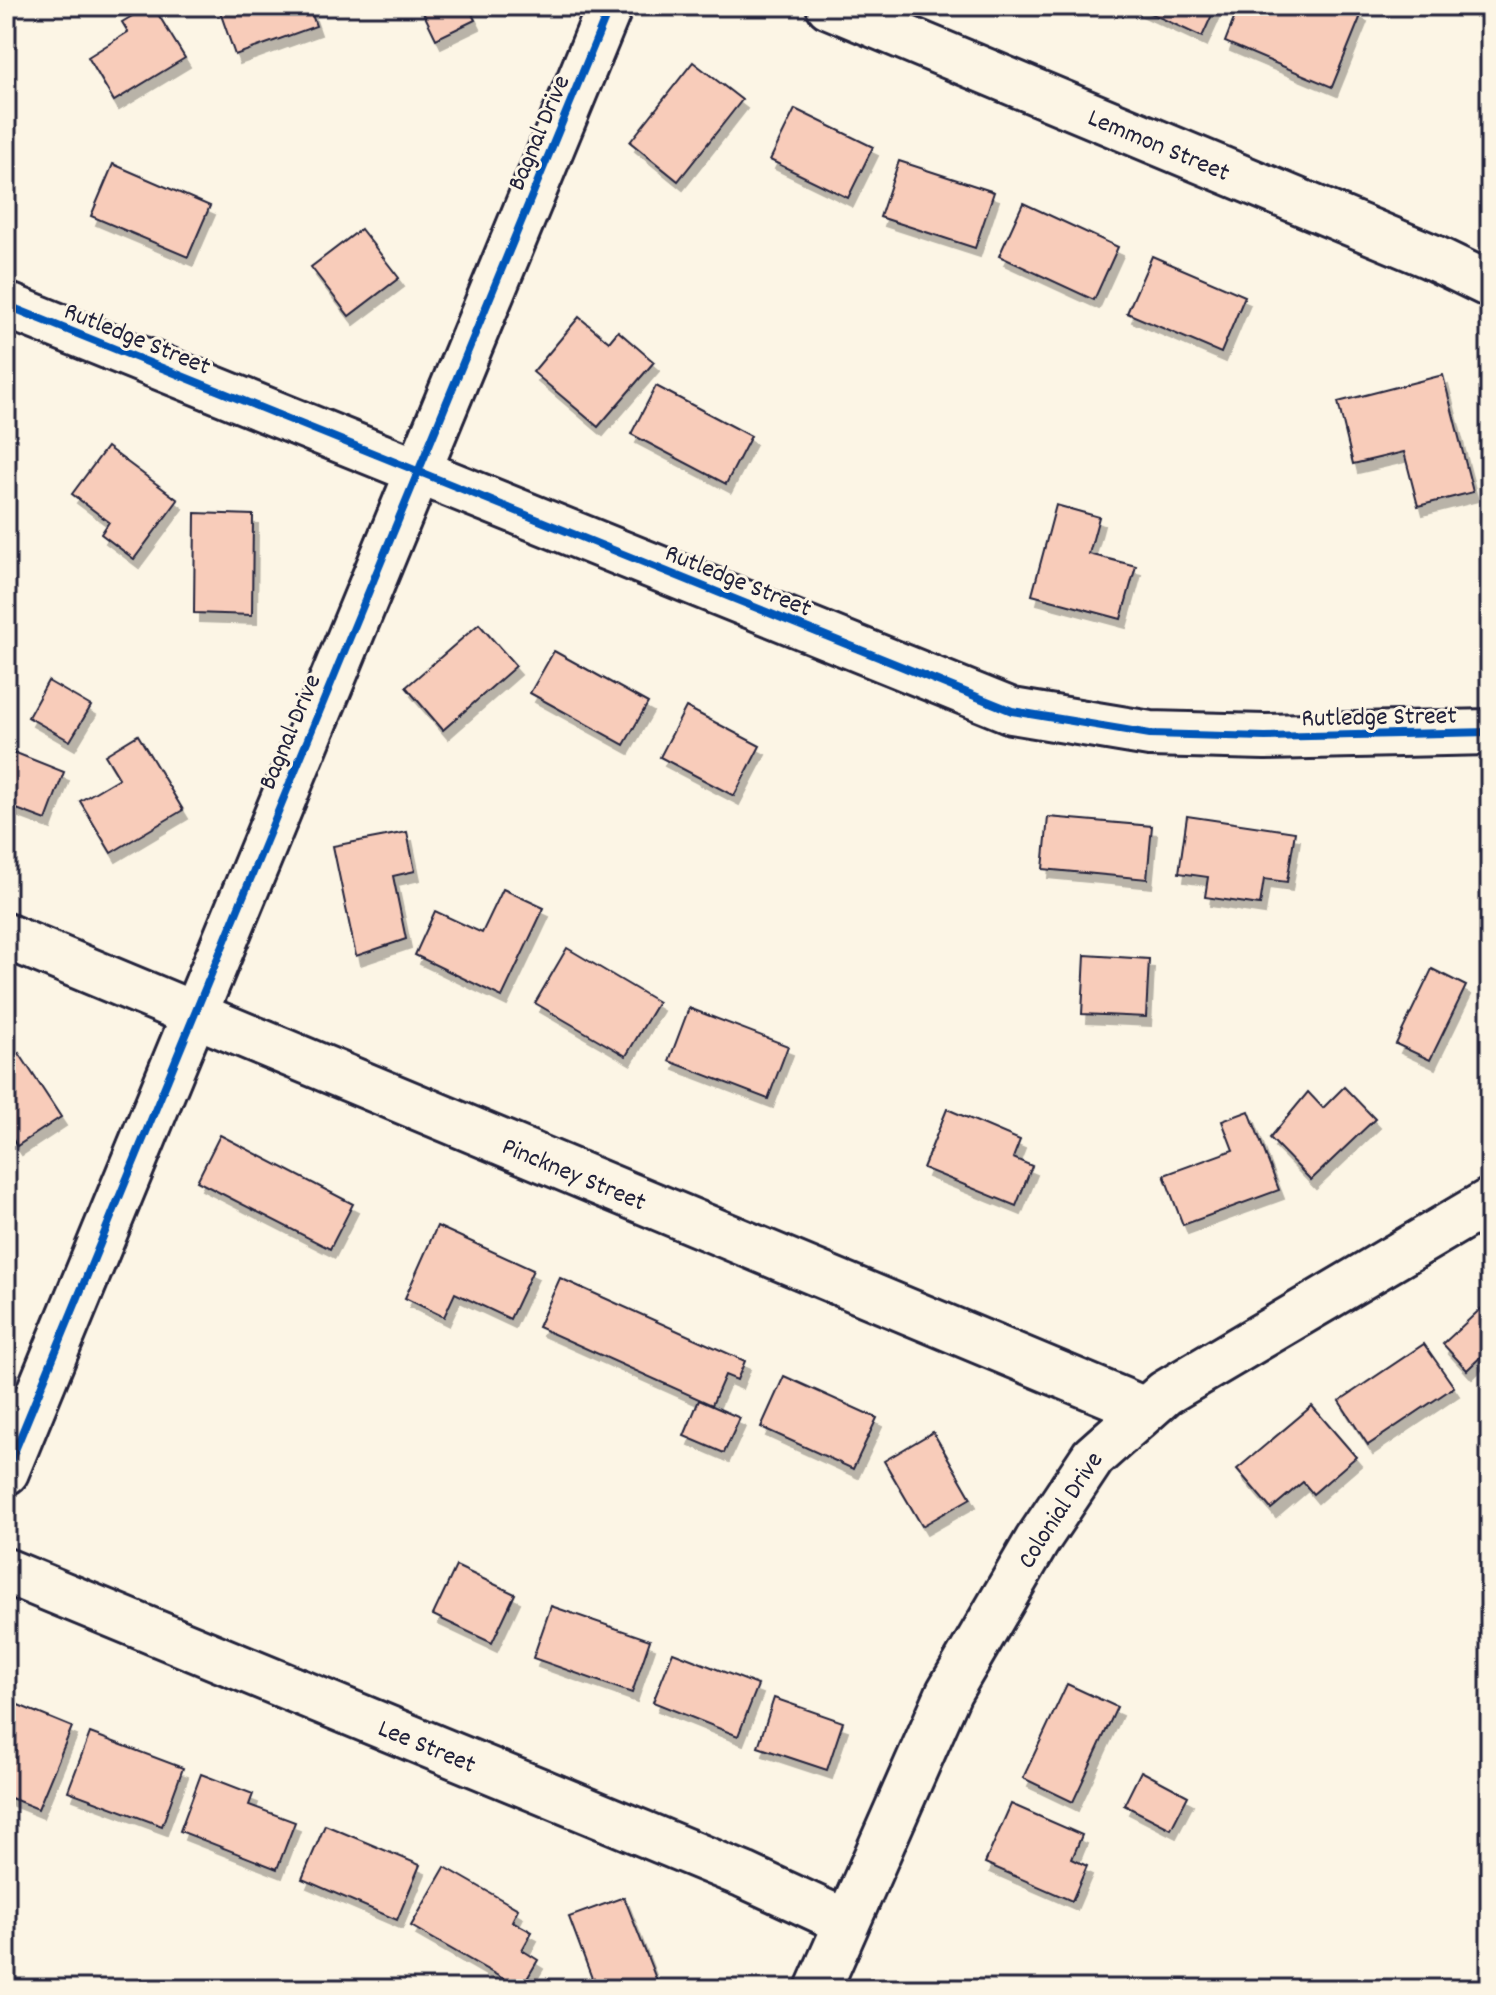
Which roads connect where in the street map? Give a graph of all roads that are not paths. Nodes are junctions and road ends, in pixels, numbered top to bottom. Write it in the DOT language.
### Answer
graph roads {
  1 [pos="610,6"];
  2 [pos="829,6"];
  3 [pos="1490,285"];
  4 [pos="6,305"];
  5 [pos="418,471"];
  6 [pos="1490,732"];
  7 [pos="6,936"];
  8 [pos="193,1013"];
  9 [pos="1490,1201"];
  10 [pos="1143,1409"];
  11 [pos="6,1472"];
  12 [pos="6,1571"];
  13 [pos="846,1922"];
  14 [pos="818,1989"];
  1 -- 5 [label="street, Bagnal Drive"];
  2 -- 3 [label="street, Lemmon Street"];
  4 -- 5 [label="street, Rutledge Street"];
  5 -- 6 [label="street, Rutledge Street"];
  5 -- 8 [label="street, Bagnal Drive"];
  7 -- 8 [label="street, Pinckney Street"];
  8 -- 10 [label="street, Pinckney Street"];
  8 -- 11 [label="street, Bagnal Drive"];
  9 -- 10 [label="street, Colonial Drive"];
  10 -- 13 [label="street, Colonial Drive"];
  12 -- 13 [label="street, Lee Street"];
  13 -- 14 [label="street, Colonial Drive"];
}
